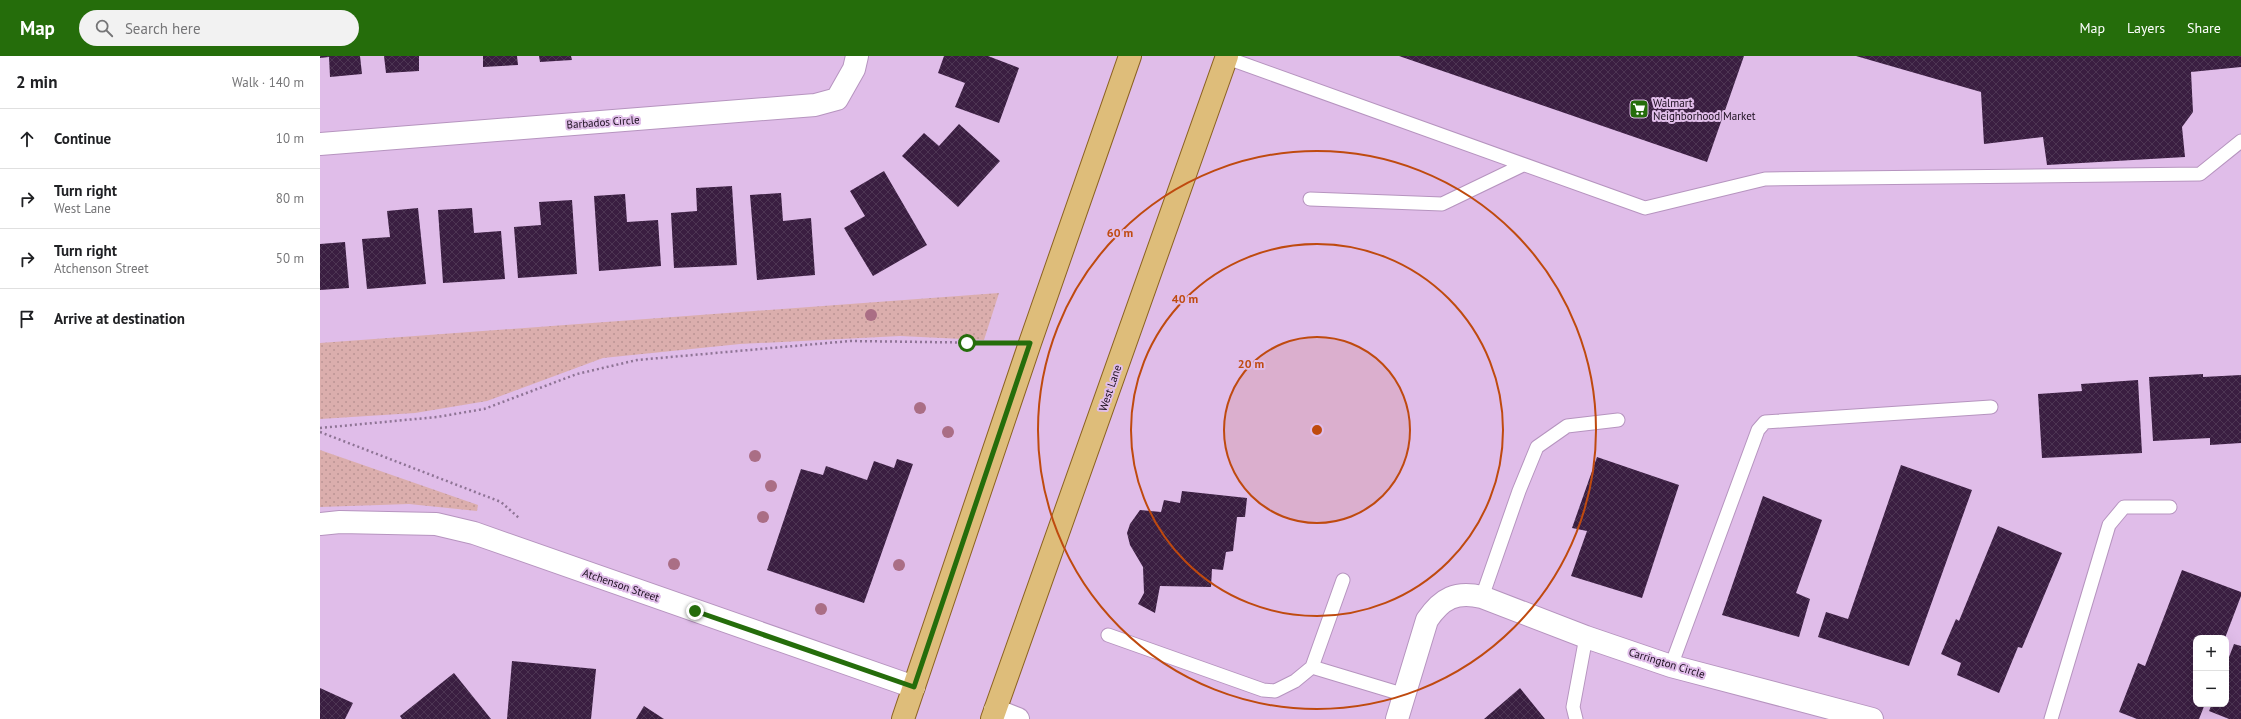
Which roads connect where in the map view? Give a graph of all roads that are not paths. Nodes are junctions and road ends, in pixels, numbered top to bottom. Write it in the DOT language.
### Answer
graph roads {
  1 [pos="857,56"];
  2 [pos="1130,56"];
  3 [pos="1227,57"];
  4 [pos="2241,141"];
  5 [pos="320,144"];
  6 [pos="1523,165"];
  7 [pos="1310,199"];
  8 [pos="1991,407"];
  9 [pos="1618,420"];
  10 [pos="2170,507"];
  11 [pos="320,524"];
  12 [pos="1343,580"];
  13 [pos="1474,596"];
  14 [pos="1108,635"];
  15 [pos="1586,637"];
  16 [pos="1671,666"];
  17 [pos="1312,667"];
  18 [pos="914,687"];
  19 [pos="1404,695"];
  20 [pos="994,715"];
  21 [pos="1861,718"];
  22 [pos="903,719"];
  23 [pos="1018,719"];
  24 [pos="1397,719"];
  25 [pos="1576,719"];
  26 [pos="2051,719"];
  1 -- 5 [label="street, Barbados Circle"];
  2 -- 18 [label="main road"];
  3 -- 6 [label="lane"];
  3 -- 20 [label="main road, West Lane"];
  4 -- 6 [label="lane"];
  6 -- 7 [label="lane"];
  8 -- 16 [label="lane"];
  9 -- 13 [label="lane"];
  10 -- 26 [label="lane"];
  11 -- 18 [label="street, Atchenson Street"];
  12 -- 17 [label="lane"];
  13 -- 15 [label="street, Carrington Circle"];
  13 -- 19 [label="street"];
  14 -- 17 [label="lane"];
  15 -- 16 [label="street, Carrington Circle"];
  15 -- 25 [label="lane"];
  16 -- 21 [label="street, Carrington Circle"];
  17 -- 19 [label="lane"];
  18 -- 22 [label="main road"];
  19 -- 24 [label="street"];
  20 -- 23 [label="street"];
}
